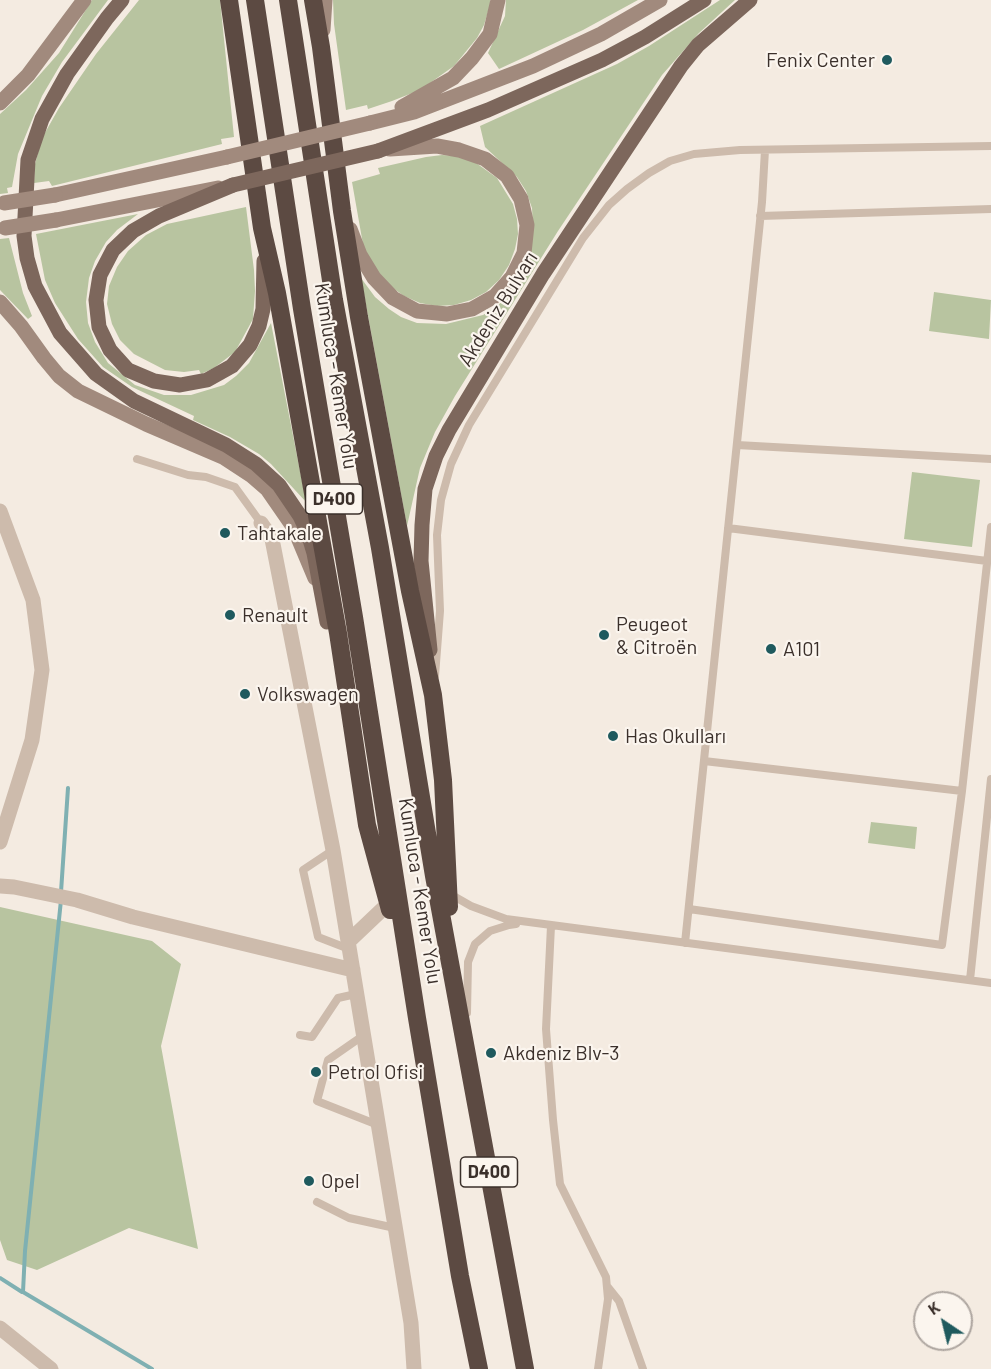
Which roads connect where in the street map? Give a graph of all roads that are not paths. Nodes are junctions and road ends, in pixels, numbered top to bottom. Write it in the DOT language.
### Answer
graph roads {
  1 [pos="84,0"];
  2 [pos="122,0"];
  3 [pos="229,0"];
  4 [pos="255,0"];
  5 [pos="288,0"];
  6 [pos="313,0"];
  7 [pos="325,0"];
  8 [pos="498,0"];
  9 [pos="660,0"];
  10 [pos="704,0"];
  11 [pos="750,0"];
  12 [pos="321,47"];
  13 [pos="0,103"];
  14 [pos="370,123"];
  15 [pos="991,146"];
  16 [pos="765,150"];
  17 [pos="378,151"];
  18 [pos="233,185"];
  19 [pos="2,203"];
  20 [pos="991,209"];
  21 [pos="342,211"];
  22 [pos="760,216"];
  23 [pos="2,228"];
  24 [pos="262,228"];
  25 [pos="0,302"];
  26 [pos="736,445"];
  27 [pos="137,459"];
  28 [pos="991,459"];
  29 [pos="0,511"];
  30 [pos="261,524"];
  31 [pos="991,527"];
  32 [pos="728,528"];
  33 [pos="987,561"];
  34 [pos="323,599"];
  35 [pos="434,695"];
  36 [pos="704,761"];
  37 [pos="991,779"];
  38 [pos="962,791"];
  39 [pos="368,825"];
  40 [pos="0,842"];
  41 [pos="333,850"];
  42 [pos="434,880"];
  43 [pos="0,886"];
  44 [pos="448,893"];
  45 [pos="388,904"];
  46 [pos="688,909"];
  47 [pos="535,924"];
  48 [pos="551,926"];
  49 [pos="685,943"];
  50 [pos="349,945"];
  51 [pos="353,970"];
  52 [pos="452,974"];
  53 [pos="970,980"];
  54 [pos="991,983"];
  55 [pos="356,994"];
  56 [pos="414,999"];
  57 [pos="300,1035"];
  58 [pos="364,1035"];
  59 [pos="467,1053"];
  60 [pos="379,1125"];
  61 [pos="318,1202"];
  62 [pos="396,1228"];
  63 [pos="607,1285"];
  64 [pos="0,1328"];
  65 [pos="51,1369"];
  66 [pos="414,1369"];
  67 [pos="479,1369"];
  68 [pos="525,1369"];
  69 [pos="598,1369"];
  70 [pos="643,1369"];
  1 -- 13 [label="street"];
  2 -- 34 [label="main road"];
  3 -- 24 [label="highway, Kumluca - Kemer Yolu / D400"];
  4 -- 56 [label="highway, Kumluca - Kemer Yolu / D400"];
  5 -- 42 [label="highway, Kumluca - Kemer Yolu / D400"];
  6 -- 12 [label="highway, Kumluca - Kemer Yolu / D400"];
  7 -- 12 [label="street"];
  8 -- 14 [label="street"];
  9 -- 14 [label="street"];
  10 -- 17 [label="main road"];
  11 -- 35 [label="main road, Akdeniz Bulvarı"];
  12 -- 21 [label="highway, Kumluca - Kemer Yolu / D400"];
  14 -- 19 [label="street, bridge"];
  15 -- 16 [label="lane"];
  16 -- 22 [label="lane"];
  16 -- 35 [label="lane"];
  17 -- 18 [label="main road, bridge"];
  17 -- 21 [label="street"];
  18 -- 23 [label="street, bridge"];
  18 -- 24 [label="main road"];
  20 -- 22 [label="lane"];
  21 -- 35 [label="highway, Kumluca - Kemer Yolu / D400"];
  22 -- 26 [label="lane"];
  24 -- 39 [label="highway, Kumluca - Kemer Yolu / D400"];
  25 -- 34 [label="street"];
  26 -- 28 [label="lane"];
  26 -- 32 [label="lane"];
  27 -- 30 [label="lane"];
  29 -- 40 [label="street"];
  30 -- 41 [label="street"];
  31 -- 33 [label="lane"];
  32 -- 33 [label="lane"];
  32 -- 36 [label="lane"];
  33 -- 38 [label="lane"];
  34 -- 39 [label="main road"];
  35 -- 44 [label="highway, Kumluca - Kemer Yolu / D400"];
  36 -- 38 [label="lane"];
  36 -- 46 [label="lane"];
  37 -- 53 [label="lane"];
  38 -- 46 [label="lane"];
  39 -- 45 [label="highway, Kumluca - Kemer Yolu / D400"];
  41 -- 50 [label="street"];
  41 -- 50 [label="lane"];
  42 -- 44 [label="lane"];
  42 -- 52 [label="highway, Kumluca - Kemer Yolu / D400"];
  43 -- 51 [label="street"];
  44 -- 47 [label="lane"];
  44 -- 52 [label="highway, Kumluca - Kemer Yolu / D400"];
  45 -- 50 [label="street"];
  45 -- 56 [label="highway, Kumluca - Kemer Yolu / D400"];
  46 -- 49 [label="lane"];
  47 -- 48 [label="lane"];
  47 -- 59 [label="lane"];
  48 -- 49 [label="lane"];
  48 -- 63 [label="lane"];
  49 -- 53 [label="lane"];
  50 -- 51 [label="street"];
  51 -- 55 [label="street"];
  52 -- 59 [label="highway, Kumluca - Kemer Yolu / D400"];
  53 -- 54 [label="lane"];
  55 -- 57 [label="lane"];
  55 -- 58 [label="street"];
  56 -- 67 [label="highway, D400"];
  58 -- 60 [label="street"];
  58 -- 60 [label="lane"];
  59 -- 68 [label="highway, Kumluca - Kemer Yolu / D400"];
  60 -- 62 [label="street"];
  61 -- 62 [label="lane"];
  62 -- 66 [label="street"];
  63 -- 69 [label="lane"];
  63 -- 70 [label="lane"];
  64 -- 65 [label="street"];
}
